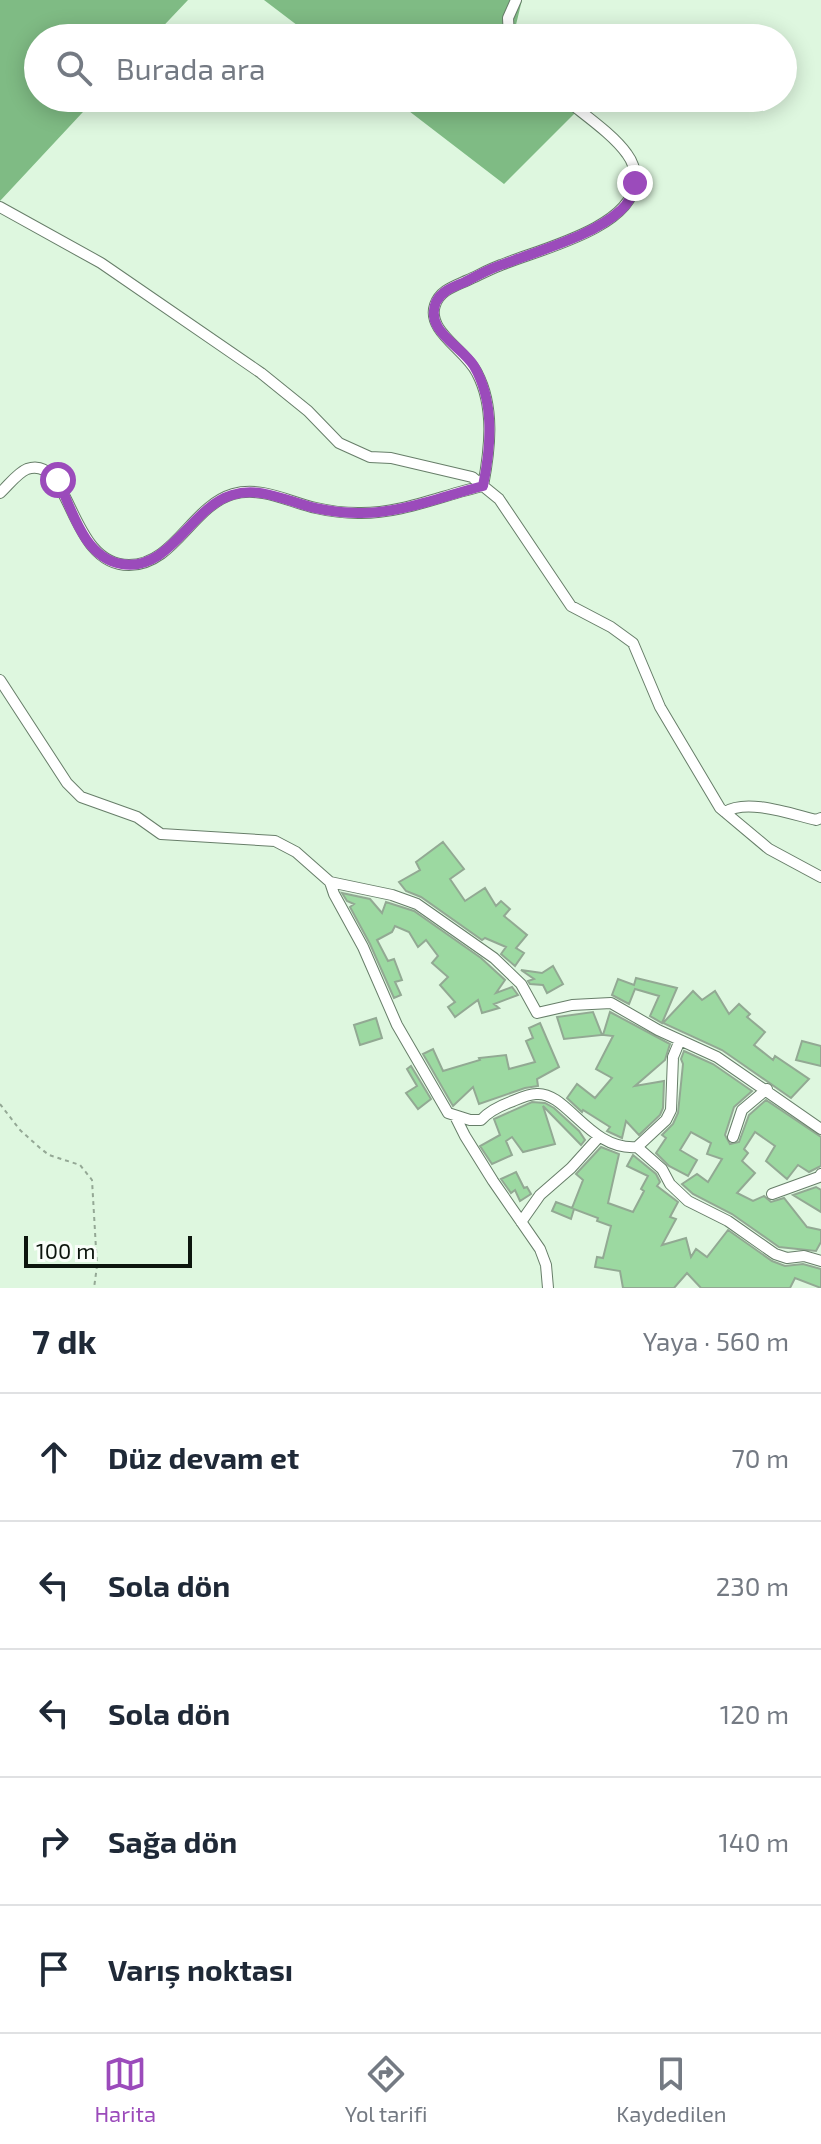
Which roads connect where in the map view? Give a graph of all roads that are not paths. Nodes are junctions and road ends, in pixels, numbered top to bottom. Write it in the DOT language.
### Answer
graph roads {
  1 [pos="516,0"];
  2 [pos="508,24"];
  3 [pos="580,112"];
  4 [pos="0,207"];
  5 [pos="483,486"];
  6 [pos="0,493"];
  7 [pos="0,680"];
  8 [pos="725,812"];
  9 [pos="821,818"];
  10 [pos="821,877"];
  11 [pos="330,882"];
  12 [pos="680,1040"];
  13 [pos="767,1089"];
  14 [pos="455,1116"];
  15 [pos="821,1129"];
  16 [pos="599,1137"];
  17 [pos="733,1137"];
  18 [pos="637,1147"];
  19 [pos="821,1174"];
  20 [pos="772,1194"];
  21 [pos="521,1222"];
  22 [pos="821,1261"];
  23 [pos="548,1288"];
  1 -- 2 [label="street"];
  3 -- 5 [label="street"];
  4 -- 5 [label="street"];
  5 -- 6 [label="street"];
  5 -- 8 [label="street"];
  7 -- 11 [label="street"];
  8 -- 9 [label="street"];
  8 -- 10 [label="street"];
  11 -- 12 [label="street"];
  11 -- 14 [label="street"];
  12 -- 13 [label="street"];
  12 -- 18 [label="street"];
  13 -- 15 [label="street"];
  13 -- 17 [label="street"];
  14 -- 16 [label="street"];
  14 -- 21 [label="street"];
  16 -- 18 [label="street"];
  16 -- 21 [label="street"];
  18 -- 22 [label="street"];
  19 -- 20 [label="street"];
  21 -- 23 [label="street"];
}
